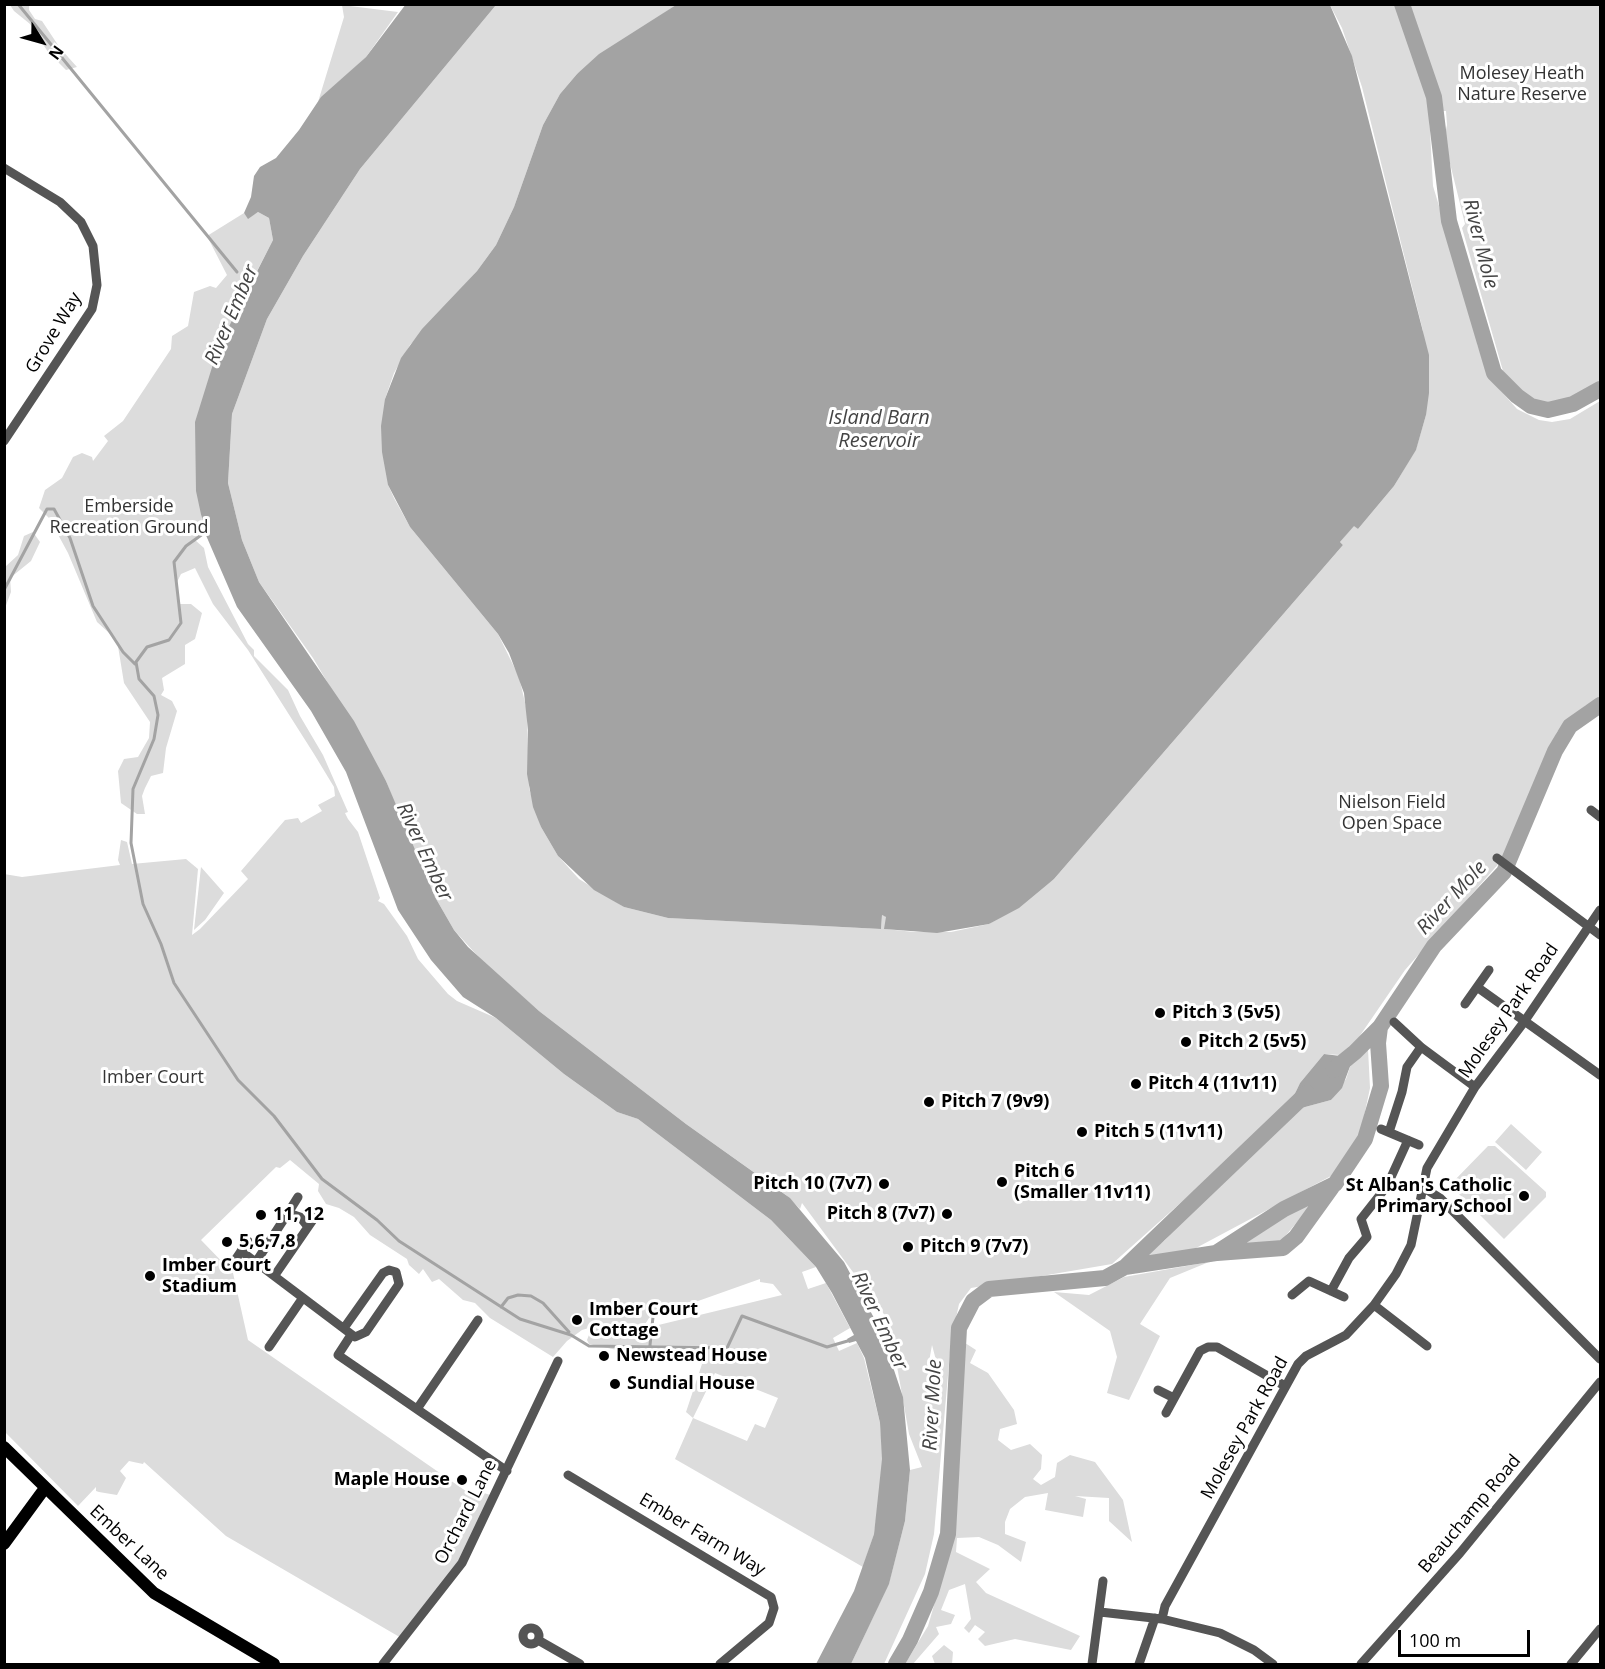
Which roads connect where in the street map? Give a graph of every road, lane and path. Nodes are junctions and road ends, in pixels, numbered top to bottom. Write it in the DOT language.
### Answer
graph roads {
  1 [pos="4,168"];
  2 [pos="4,441"];
  3 [pos="1591,810"];
  4 [pos="1600,817"];
  5 [pos="1499,860"];
  6 [pos="1600,910"];
  7 [pos="1588,926"];
  8 [pos="1600,935"];
  9 [pos="1490,970"];
  10 [pos="1477,987"];
  11 [pos="1465,1004"];
  12 [pos="1394,1022"];
  13 [pos="1524,1022"];
  14 [pos="1421,1047"];
  15 [pos="1600,1075"];
  16 [pos="1475,1087"];
  17 [pos="1408,1140"];
  18 [pos="1419,1145"];
  19 [pos="1424,1188"];
  20 [pos="298,1197"];
  21 [pos="288,1213"];
  22 [pos="316,1214"];
  23 [pos="308,1227"];
  24 [pos="248,1241"];
  25 [pos="241,1251"];
  26 [pos="256,1262"];
  27 [pos="231,1266"];
  28 [pos="275,1275"];
  29 [pos="1331,1291"];
  30 [pos="1292,1295"];
  31 [pos="1344,1297"];
  32 [pos="302,1299"];
  33 [pos="1374,1305"];
  34 [pos="478,1320"];
  35 [pos="348,1331"];
  36 [pos="1427,1346"];
  37 [pos="269,1347"];
  38 [pos="1600,1359"];
  39 [pos="558,1361"];
  40 [pos="1600,1382"];
  41 [pos="1286,1386"];
  42 [pos="1158,1389"];
  43 [pos="1174,1398"];
  44 [pos="417,1409"];
  45 [pos="1166,1413"];
  46 [pos="4,1447"];
  47 [pos="507,1471"];
  48 [pos="568,1475"];
  49 [pos="45,1488"];
  50 [pos="4,1544"];
  51 [pos="1103,1581"];
  52 [pos="1100,1612"];
  53 [pos="1158,1618"];
  54 [pos="1600,1629"];
  55 [pos="538,1640"];
  56 [pos="274,1665"];
  57 [pos="383,1665"];
  58 [pos="580,1665"];
  59 [pos="720,1665"];
  60 [pos="1092,1665"];
  61 [pos="1139,1665"];
  62 [pos="1273,1665"];
  63 [pos="1361,1665"];
  64 [pos="1571,1665"];
  1 -- 2 [label="street, Grove Way"];
  3 -- 4 [label="street"];
  5 -- 7 [label="street"];
  6 -- 7 [label="street, Molesey Park Road"];
  7 -- 8 [label="street"];
  7 -- 13 [label="street, Molesey Park Road"];
  9 -- 10 [label="street"];
  10 -- 11 [label="street"];
  10 -- 13 [label="street"];
  12 -- 14 [label="street"];
  13 -- 15 [label="street"];
  13 -- 16 [label="street, Molesey Park Road"];
  14 -- 16 [label="street"];
  14 -- 17 [label="street"];
  16 -- 19 [label="street, Molesey Park Road"];
  17 -- 18 [label="street"];
  17 -- 29 [label="street"];
  19 -- 33 [label="street, Molesey Park Road"];
  19 -- 38 [label="street"];
  20 -- 21 [label="street"];
  21 -- 23 [label="street"];
  21 -- 26 [label="street"];
  22 -- 23 [label="street"];
  23 -- 28 [label="street"];
  24 -- 25 [label="street"];
  25 -- 26 [label="street"];
  25 -- 27 [label="street"];
  26 -- 28 [label="street"];
  28 -- 32 [label="street"];
  29 -- 30 [label="street"];
  29 -- 31 [label="street"];
  32 -- 35 [label="street"];
  32 -- 37 [label="street"];
  33 -- 36 [label="street"];
  33 -- 41 [label="street, Molesey Park Road"];
  34 -- 44 [label="street"];
  35 -- 35 [label="street"];
  35 -- 44 [label="street"];
  39 -- 47 [label="street, Orchard Lane"];
  40 -- 63 [label="street, Beauchamp Road"];
  41 -- 43 [label="street"];
  41 -- 53 [label="street, Molesey Park Road"];
  42 -- 43 [label="street"];
  43 -- 45 [label="street"];
  44 -- 47 [label="street"];
  46 -- 49 [label="main road, Ember Lane"];
  47 -- 57 [label="street, Orchard Lane"];
  48 -- 59 [label="street, Ember Farm Way"];
  49 -- 50 [label="main road"];
  49 -- 56 [label="main road, Ember Lane"];
  51 -- 52 [label="street"];
  52 -- 53 [label="street"];
  52 -- 60 [label="street"];
  53 -- 61 [label="street, Molesey Park Road"];
  53 -- 62 [label="street"];
  54 -- 64 [label="street"];
  55 -- 58 [label="street"];
}
